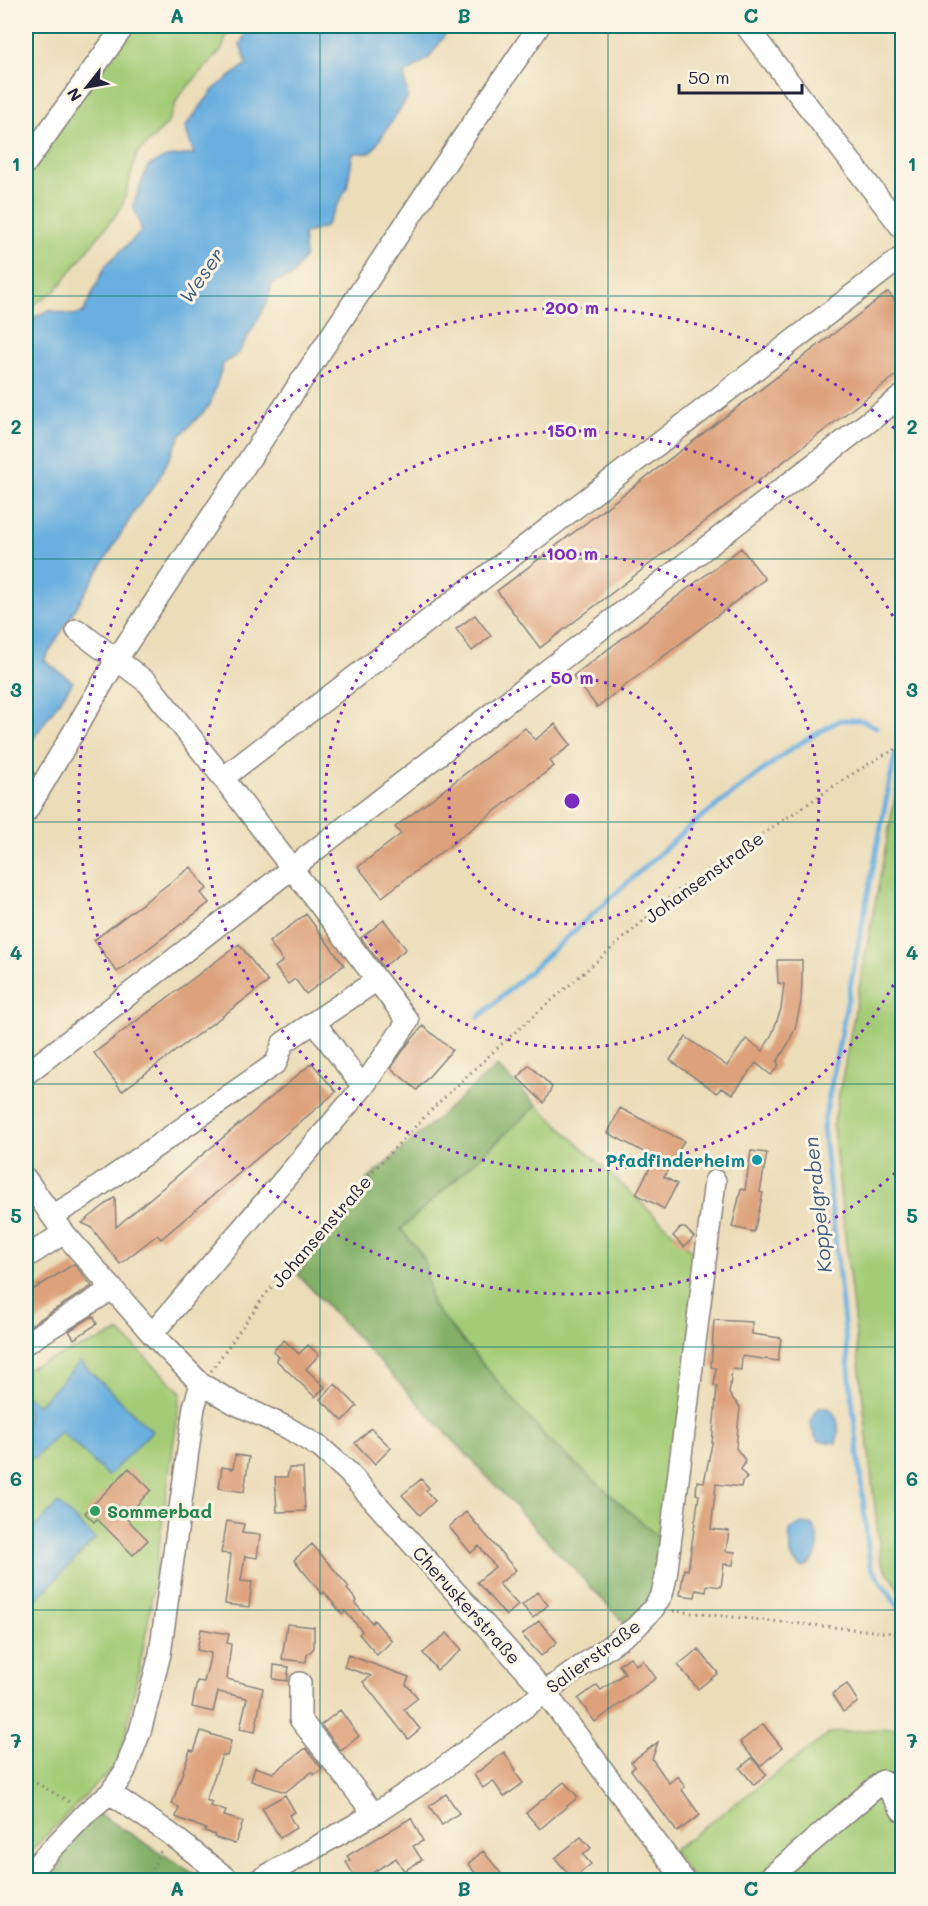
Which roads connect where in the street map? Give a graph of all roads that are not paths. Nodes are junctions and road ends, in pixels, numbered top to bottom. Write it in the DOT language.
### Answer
graph roads {
  1 [pos="124,26"];
  2 [pos="539,26"];
  3 [pos="746,26"];
  4 [pos="26,163"];
  5 [pos="903,228"];
  6 [pos="903,257"];
  7 [pos="903,396"];
  8 [pos="77,630"];
  9 [pos="117,659"];
  10 [pos="223,778"];
  11 [pos="26,811"];
  12 [pos="292,869"];
  13 [pos="376,981"];
  14 [pos="315,1023"];
  15 [pos="26,1074"];
  16 [pos="363,1087"];
  17 [pos="26,1179"];
  18 [pos="715,1181"];
  19 [pos="58,1225"];
  20 [pos="26,1257"];
  21 [pos="112,1289"];
  22 [pos="152,1334"];
  23 [pos="26,1343"];
  24 [pos="201,1384"];
  25 [pos="300,1683"];
  26 [pos="545,1692"];
  27 [pos="110,1793"];
  28 [pos="903,1811"];
  29 [pos="374,1814"];
  30 [pos="26,1874"];
  31 [pos="776,1878"];
  32 [pos="229,1881"];
  33 [pos="259,1881"];
  34 [pos="684,1881"];
  1 -- 4 [label="street"];
  2 -- 9 [label="street"];
  3 -- 5 [label="street"];
  6 -- 10 [label="street"];
  7 -- 12 [label="street"];
  8 -- 9 [label="street"];
  9 -- 10 [label="street"];
  9 -- 11 [label="street"];
  10 -- 12 [label="street"];
  12 -- 13 [label="street"];
  12 -- 15 [label="street"];
  13 -- 14 [label="street"];
  13 -- 16 [label="street"];
  14 -- 16 [label="street"];
  14 -- 19 [label="street"];
  16 -- 22 [label="street"];
  17 -- 19 [label="street, Cheruskerstraße"];
  18 -- 26 [label="street, Salierstraße"];
  19 -- 20 [label="street"];
  19 -- 21 [label="street, Cheruskerstraße"];
  21 -- 22 [label="street, Cheruskerstraße"];
  21 -- 23 [label="street"];
  22 -- 24 [label="street, Cheruskerstraße"];
  24 -- 26 [label="street, Cheruskerstraße"];
  24 -- 27 [label="street"];
  25 -- 29 [label="street"];
  26 -- 29 [label="street, Salierstraße"];
  26 -- 34 [label="street, Cheruskerstraße"];
  27 -- 30 [label="street"];
  27 -- 32 [label="street"];
  28 -- 31 [label="street"];
  29 -- 33 [label="street, Salierstraße"];
}
